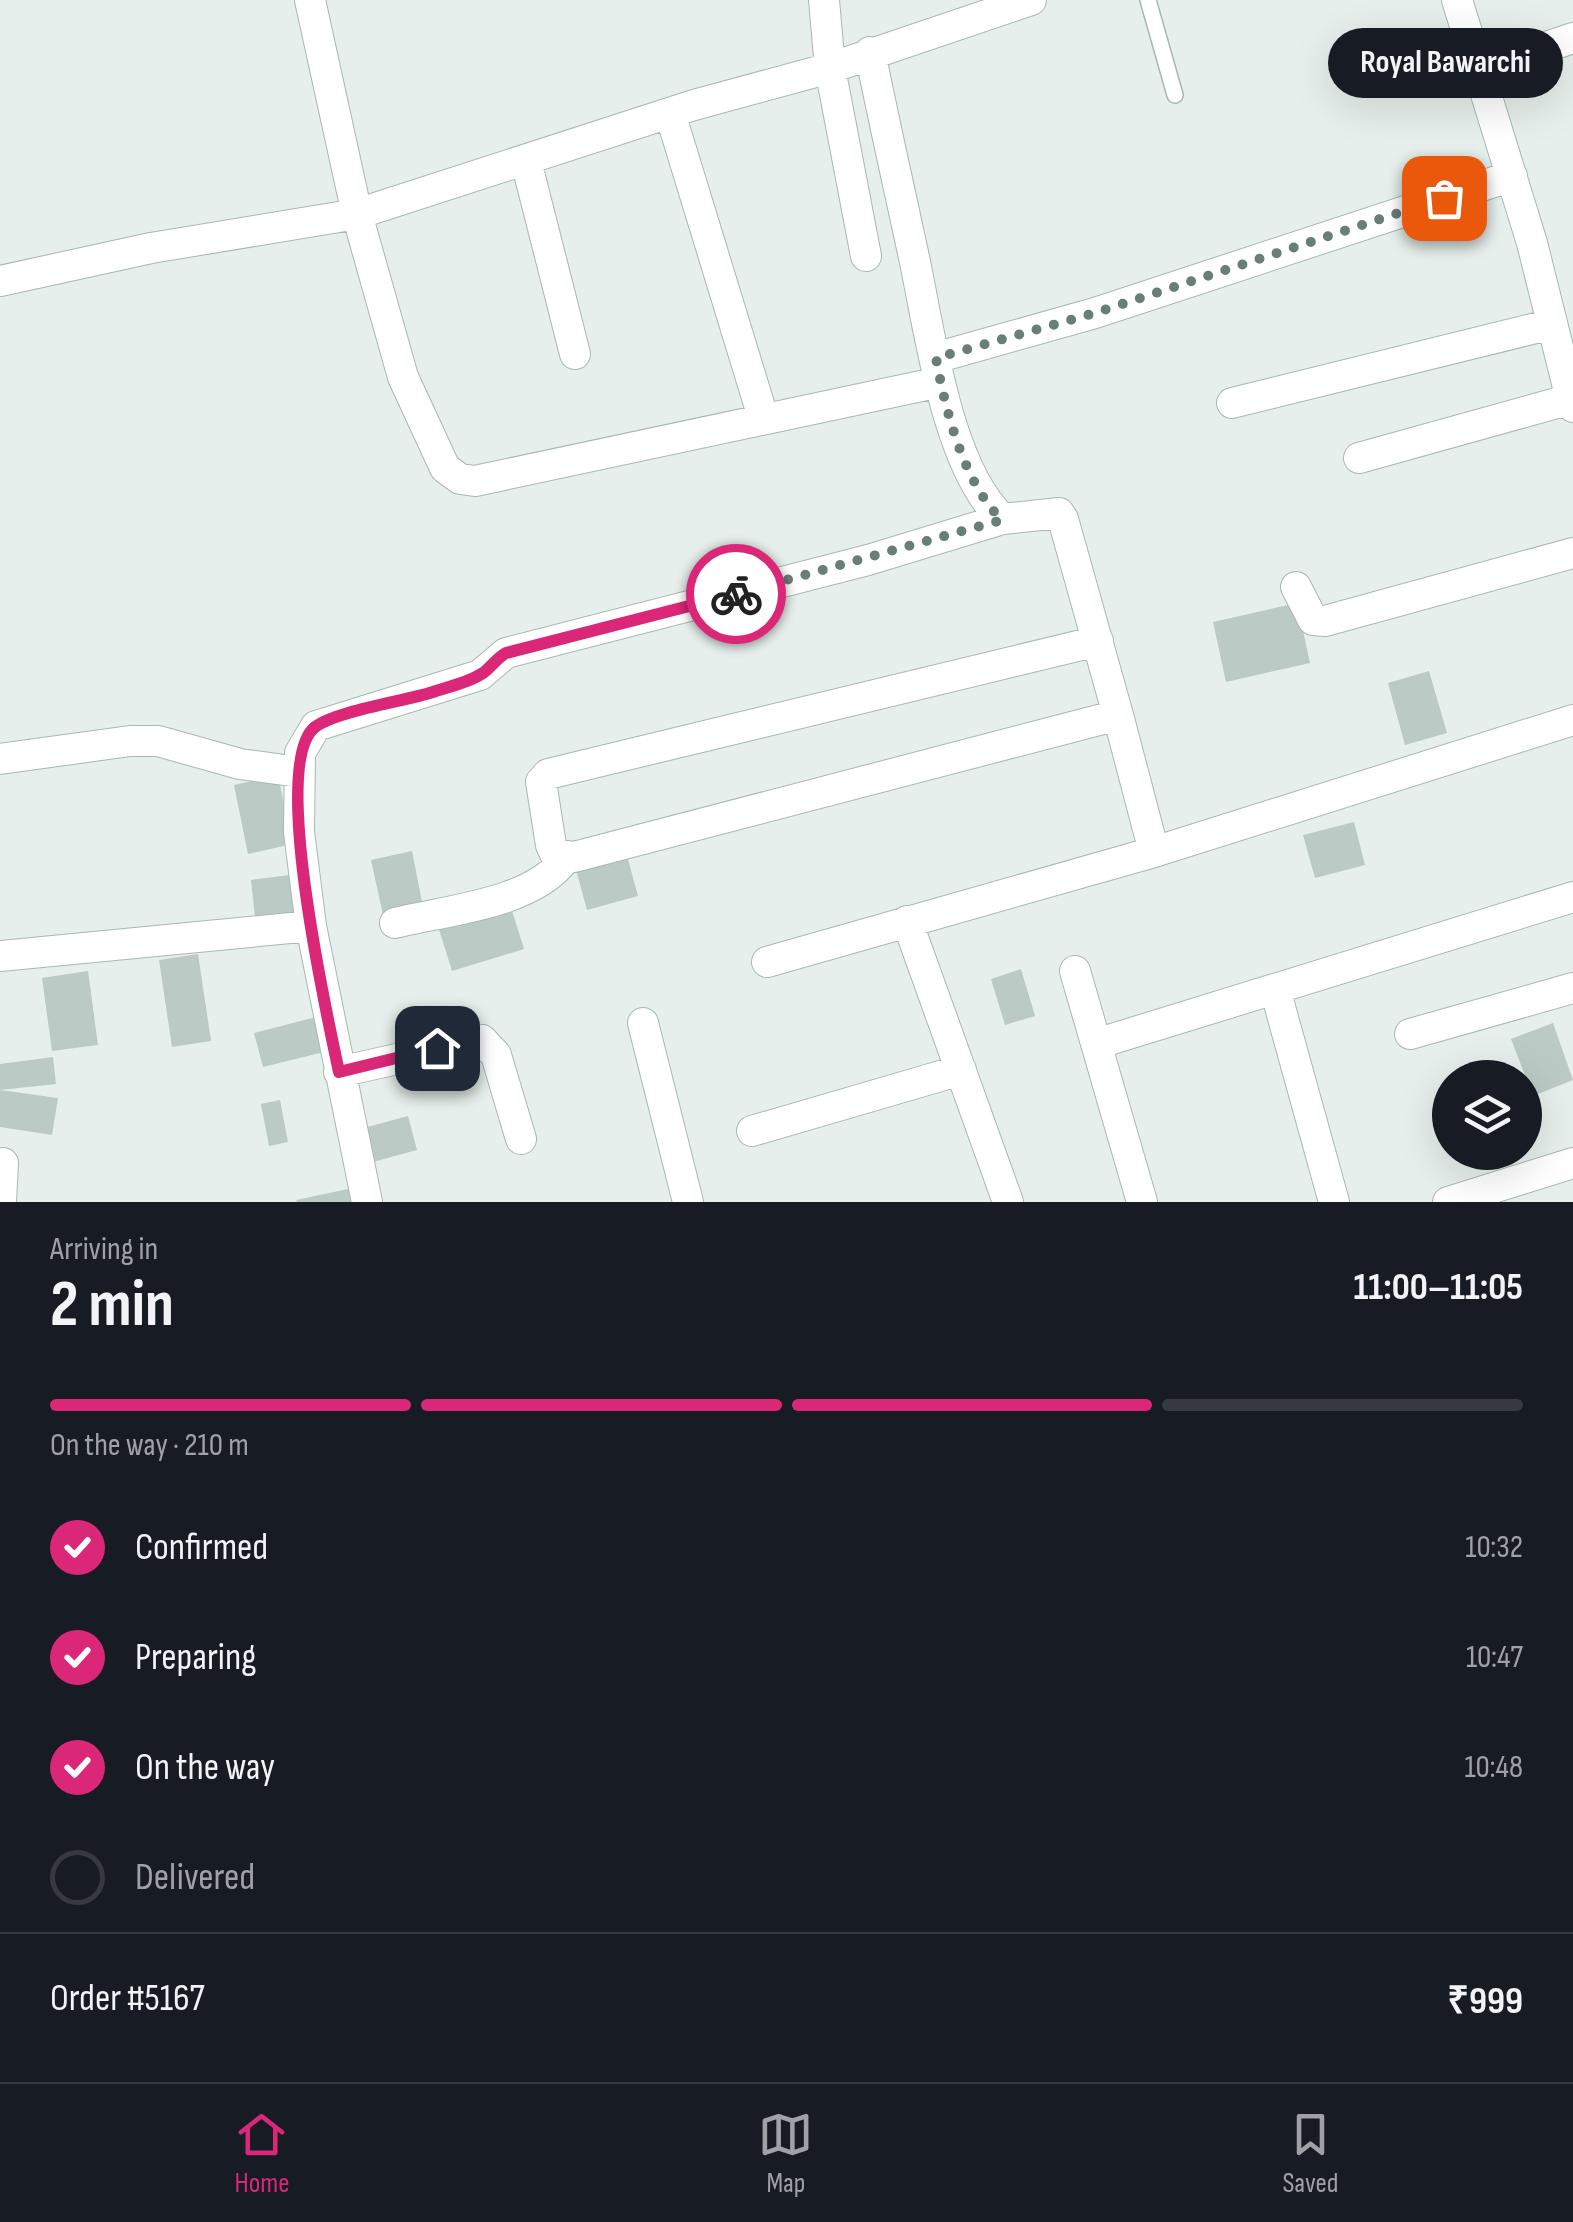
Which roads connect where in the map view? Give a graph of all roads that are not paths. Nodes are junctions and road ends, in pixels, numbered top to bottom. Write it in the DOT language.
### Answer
graph roads {
  1 [pos="310,0"];
  2 [pos="824,0"];
  3 [pos="1031,0"];
  4 [pos="1148,0"];
  5 [pos="1457,0"];
  6 [pos="1573,38"];
  7 [pos="870,52"];
  8 [pos="830,68"];
  9 [pos="1479,70"];
  10 [pos="1175,95"];
  11 [pos="670,113"];
  12 [pos="526,161"];
  13 [pos="1512,176"];
  14 [pos="357,214"];
  15 [pos="866,256"];
  16 [pos="0,281"];
  17 [pos="1561,341"];
  18 [pos="575,354"];
  19 [pos="938,370"];
  20 [pos="1232,403"];
  21 [pos="1572,403"];
  22 [pos="763,417"];
  23 [pos="1359,458"];
  24 [pos="1002,520"];
  25 [pos="1573,553"];
  26 [pos="1296,587"];
  27 [pos="1098,642"];
  28 [pos="1118,714"];
  29 [pos="1573,720"];
  30 [pos="0,759"];
  31 [pos="299,772"];
  32 [pos="1154,852"];
  33 [pos="565,858"];
  34 [pos="1573,897"];
  35 [pos="907,921"];
  36 [pos="395,923"];
  37 [pos="311,926"];
  38 [pos="2,947"];
  39 [pos="767,962"];
  40 [pos="1076,970"];
  41 [pos="1573,988"];
  42 [pos="1275,989"];
  43 [pos="643,1023"];
  44 [pos="1410,1034"];
  45 [pos="1096,1044"];
  46 [pos="960,1070"];
  47 [pos="339,1072"];
  48 [pos="752,1130"];
  49 [pos="521,1139"];
  50 [pos="3,1163"];
  51 [pos="1573,1163"];
  52 [pos="1,1202"];
  53 [pos="368,1202"];
  54 [pos="688,1202"];
  55 [pos="1008,1202"];
  56 [pos="1142,1202"];
  57 [pos="1334,1202"];
  58 [pos="1448,1202"];
  1 -- 14 [label="street"];
  2 -- 8 [label="street"];
  3 -- 7 [label="street"];
  4 -- 10 [label="lane"];
  5 -- 9 [label="street"];
  6 -- 9 [label="street"];
  7 -- 8 [label="street"];
  7 -- 19 [label="street"];
  8 -- 11 [label="street"];
  8 -- 15 [label="street"];
  9 -- 13 [label="street"];
  11 -- 12 [label="street"];
  11 -- 22 [label="street"];
  12 -- 14 [label="street"];
  12 -- 18 [label="street"];
  13 -- 17 [label="street"];
  13 -- 19 [label="street"];
  14 -- 16 [label="street"];
  14 -- 22 [label="street"];
  17 -- 20 [label="street"];
  17 -- 21 [label="street"];
  19 -- 22 [label="street"];
  19 -- 24 [label="street"];
  21 -- 23 [label="street"];
  24 -- 27 [label="street"];
  24 -- 31 [label="street"];
  25 -- 26 [label="street"];
  27 -- 28 [label="street"];
  27 -- 33 [label="street"];
  28 -- 32 [label="street"];
  28 -- 33 [label="street"];
  29 -- 32 [label="street"];
  30 -- 31 [label="street"];
  31 -- 37 [label="street"];
  32 -- 35 [label="street"];
  33 -- 36 [label="street"];
  34 -- 42 [label="street"];
  35 -- 39 [label="street"];
  35 -- 46 [label="street"];
  37 -- 38 [label="street"];
  37 -- 47 [label="street"];
  40 -- 45 [label="street"];
  41 -- 44 [label="street"];
  42 -- 45 [label="street"];
  42 -- 57 [label="street"];
  43 -- 54 [label="street"];
  45 -- 56 [label="street"];
  46 -- 48 [label="street"];
  46 -- 55 [label="street"];
  47 -- 49 [label="street"];
  47 -- 53 [label="street"];
  50 -- 52 [label="street"];
  51 -- 58 [label="street"];
}
